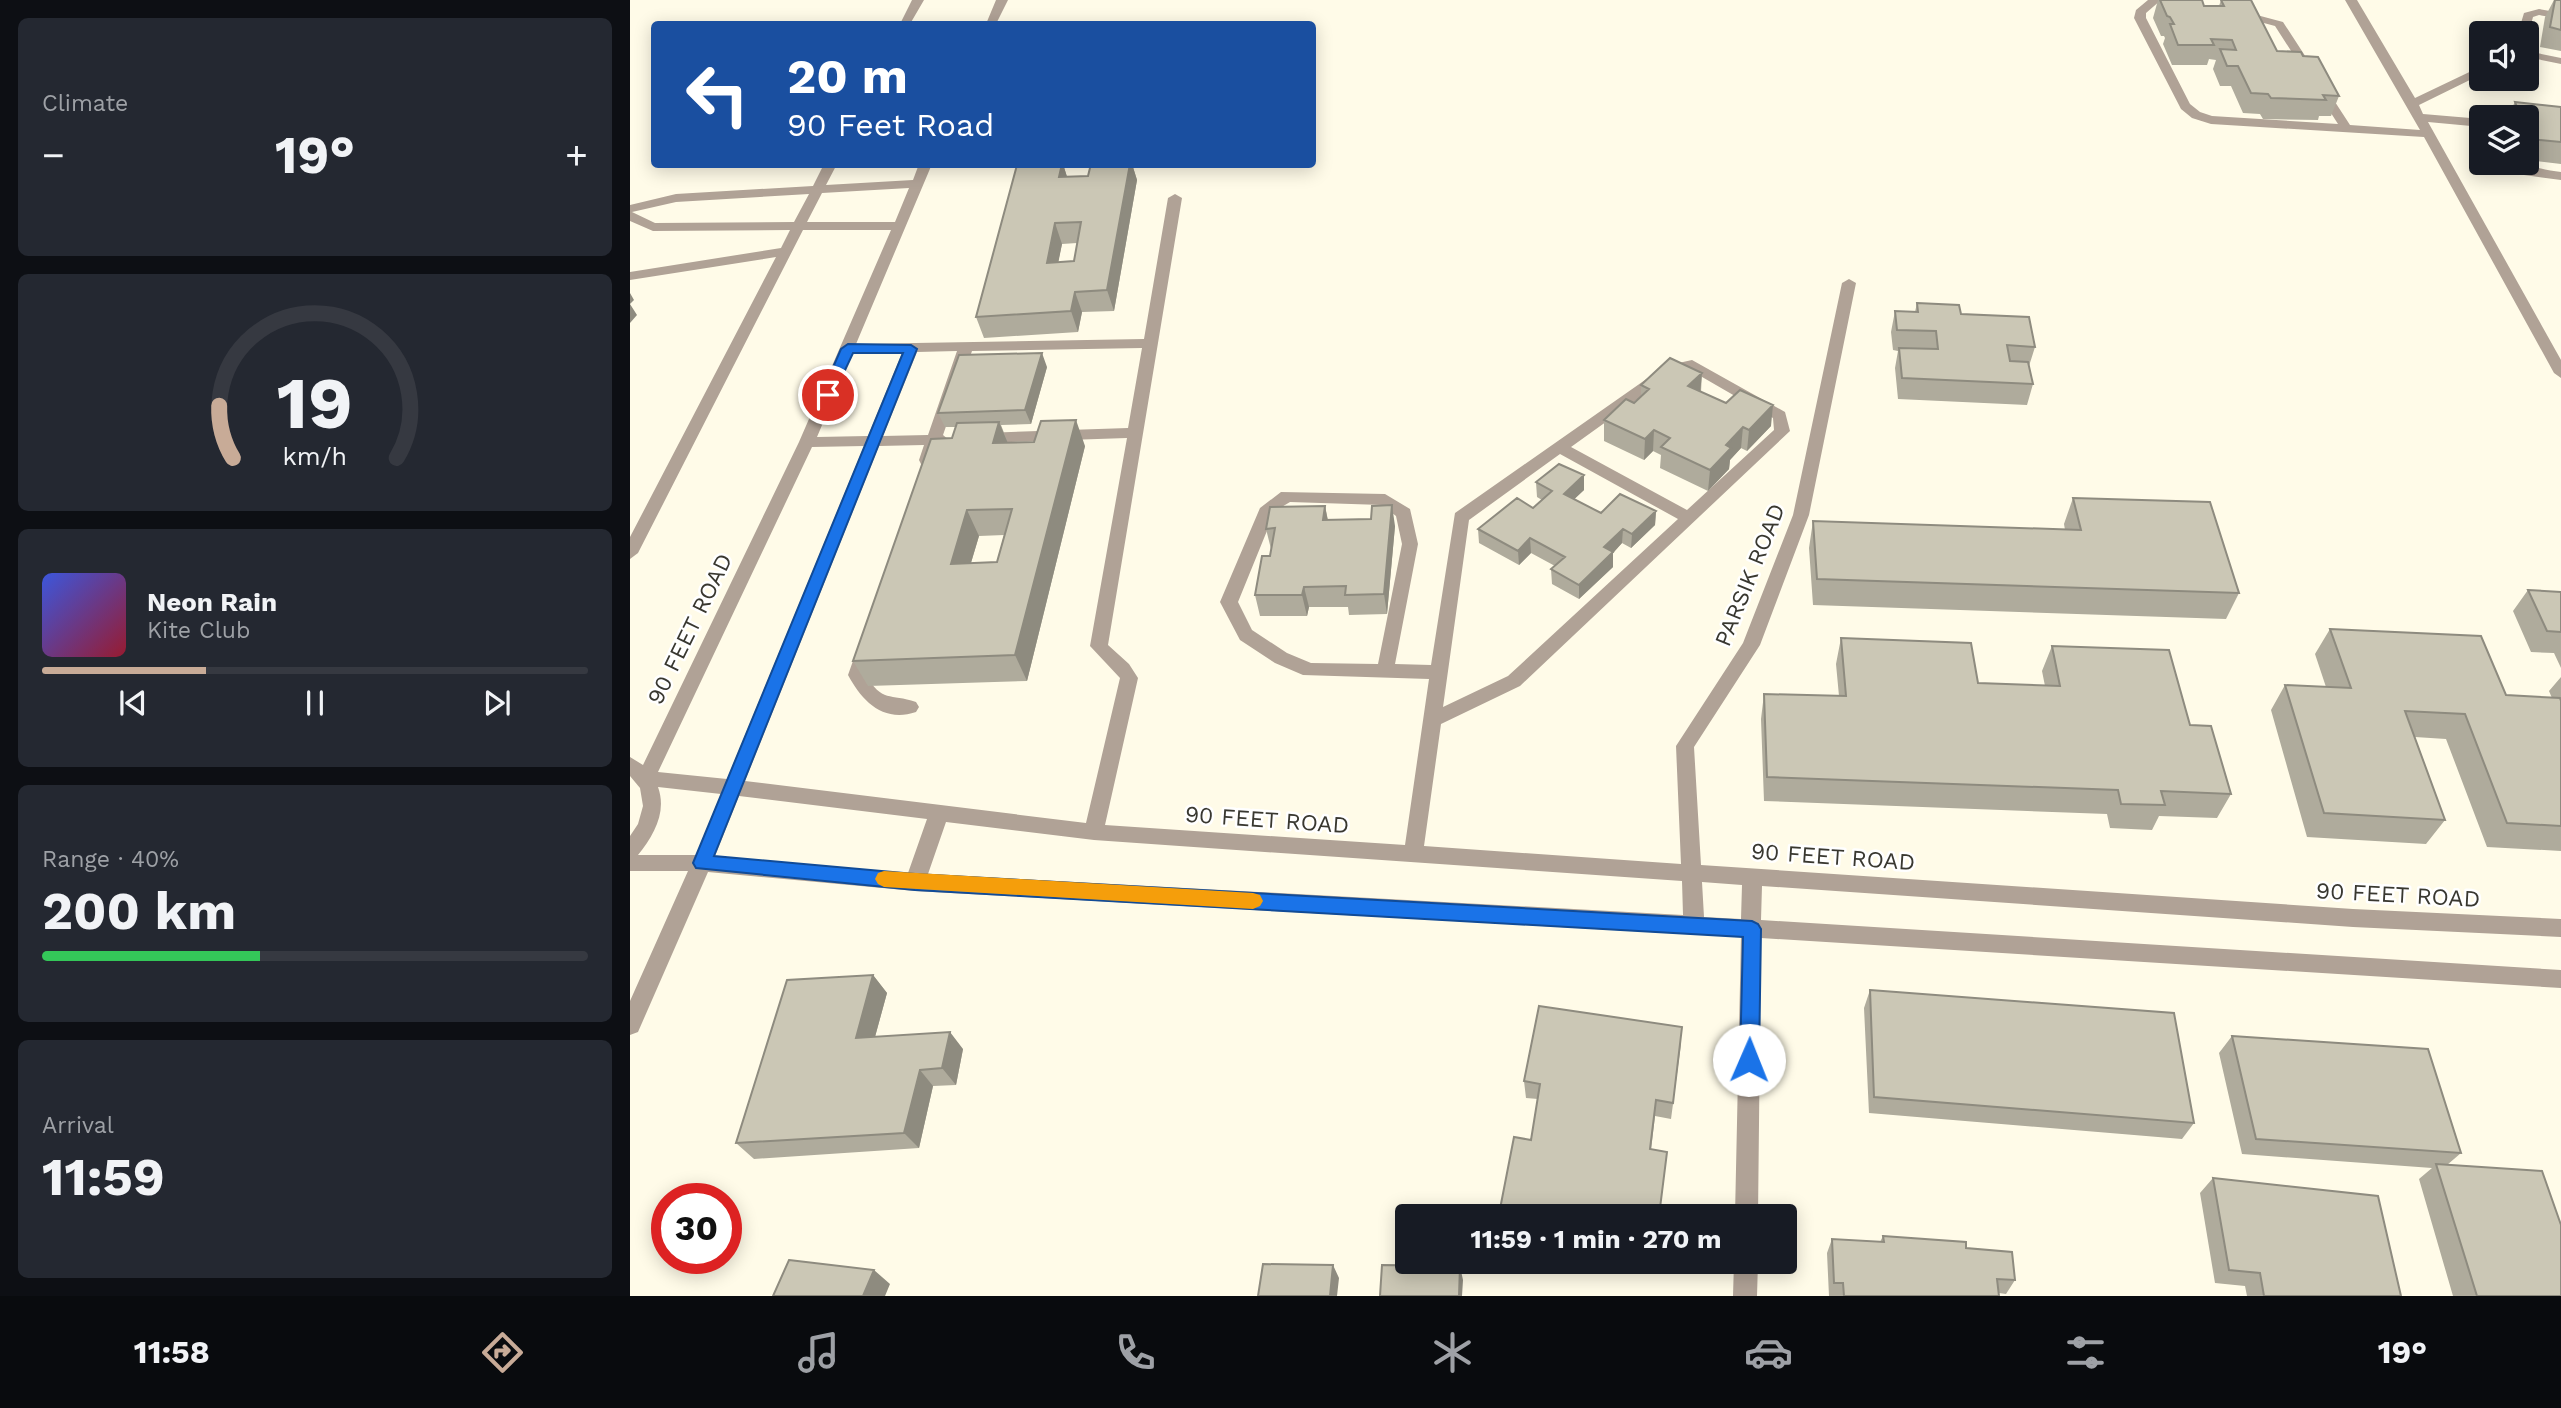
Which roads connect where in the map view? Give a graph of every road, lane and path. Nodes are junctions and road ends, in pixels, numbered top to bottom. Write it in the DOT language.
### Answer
graph roads {
  1 [pos="918,0"];
  2 [pos="1002,0"];
  3 [pos="2351,0"];
  4 [pos="2154,4"];
  5 [pos="2221,12"];
  6 [pos="2561,16"];
  7 [pos="907,21"];
  8 [pos="992,21"];
  9 [pos="2527,21"];
  10 [pos="2539,56"];
  11 [pos="2561,61"];
  12 [pos="2469,76"];
  13 [pos="2412,104"];
  14 [pos="2419,117"];
  15 [pos="2469,122"];
  16 [pos="2346,128"];
  17 [pos="2429,134"];
  18 [pos="829,168"];
  19 [pos="924,168"];
  20 [pos="2539,173"];
  21 [pos="2561,176"];
  22 [pos="918,184"];
  23 [pos="818,189"];
  24 [pos="1175,198"];
  25 [pos="630,209"];
  26 [pos="630,216"];
  27 [pos="900,226"];
  28 [pos="800,227"];
  29 [pos="788,251"];
  30 [pos="630,276"];
  31 [pos="1849,283"];
  32 [pos="1149,343"];
  33 [pos="966,347"];
  34 [pos="848,349"];
  35 [pos="911,349"];
  36 [pos="2561,373"];
  37 [pos="1134,433"];
  38 [pos="933,440"];
  39 [pos="874,441"];
  40 [pos="807,442"];
  41 [pos="1561,448"];
  42 [pos="920,479"];
  43 [pos="1689,518"];
  44 [pos="630,553"];
  45 [pos="869,636"];
  46 [pos="1385,671"];
  47 [pos="1440,672"];
  48 [pos="910,707"];
  49 [pos="1432,720"];
  50 [pos="630,765"];
  51 [pos="646,778"];
  52 [pos="733,787"];
  53 [pos="940,813"];
  54 [pos="1094,832"];
  55 [pos="630,850"];
  56 [pos="1413,854"];
  57 [pos="630,863"];
  58 [pos="702,863"];
  59 [pos="1691,873"];
  60 [pos="1752,876"];
  61 [pos="915,882"];
  62 [pos="1694,925"];
  63 [pos="2561,928"];
  64 [pos="1752,929"];
  65 [pos="2561,979"];
  66 [pos="630,1025"];
  67 [pos="1747,1204"];
  68 [pos="1746,1274"];
  69 [pos="1745,1296"];
  1 -- 7 [label="street"];
  2 -- 8 [label="street"];
  3 -- 13 [label="street"];
  4 -- 16 [label="street"];
  5 -- 16 [label="street"];
  6 -- 9 [label="street"];
  10 -- 11 [label="street"];
  12 -- 13 [label="street"];
  13 -- 14 [label="street"];
  14 -- 15 [label="street"];
  14 -- 17 [label="street"];
  16 -- 17 [label="street"];
  17 -- 36 [label="street"];
  18 -- 23 [label="street"];
  19 -- 22 [label="street, 90 FEET ROAD"];
  20 -- 21 [label="street"];
  22 -- 23 [label="street"];
  22 -- 27 [label="street, 90 FEET ROAD"];
  23 -- 25 [label="street"];
  23 -- 28 [label="street"];
  24 -- 32 [label="street"];
  26 -- 28 [label="street"];
  27 -- 28 [label="street"];
  27 -- 34 [label="street, 90 FEET ROAD"];
  28 -- 29 [label="street"];
  29 -- 30 [label="street"];
  29 -- 44 [label="street"];
  31 -- 59 [label="street, PARSIK ROAD"];
  32 -- 33 [label="street"];
  32 -- 37 [label="street"];
  33 -- 35 [label="street"];
  33 -- 38 [label="street"];
  34 -- 35 [label="street"];
  34 -- 40 [label="street, 90 FEET ROAD"];
  35 -- 39 [label="street"];
  37 -- 38 [label="street"];
  37 -- 54 [label="street"];
  38 -- 39 [label="street"];
  38 -- 42 [label="street"];
  39 -- 40 [label="street"];
  39 -- 52 [label="street"];
  40 -- 51 [label="street, 90 FEET ROAD"];
  41 -- 43 [label="street"];
  41 -- 43 [label="street"];
  41 -- 47 [label="street"];
  43 -- 49 [label="street"];
  45 -- 48 [label="street"];
  46 -- 46 [label="street"];
  46 -- 47 [label="street"];
  47 -- 49 [label="street"];
  49 -- 56 [label="street"];
  50 -- 51 [label="street"];
  51 -- 52 [label="street, 90 FEET ROAD"];
  51 -- 55 [label="street"];
  52 -- 53 [label="street, 90 FEET ROAD"];
  52 -- 58 [label="street"];
  53 -- 54 [label="street, 90 FEET ROAD"];
  53 -- 61 [label="street"];
  54 -- 56 [label="street, 90 FEET ROAD"];
  56 -- 59 [label="street, 90 FEET ROAD"];
  57 -- 58 [label="street"];
  58 -- 61 [label="street"];
  58 -- 66 [label="street"];
  59 -- 60 [label="street, 90 FEET ROAD"];
  59 -- 62 [label="street, PARSIK ROAD"];
  60 -- 63 [label="street, 90 FEET ROAD"];
  60 -- 64 [label="street"];
  61 -- 62 [label="street"];
  62 -- 64 [label="street"];
  64 -- 65 [label="street"];
  64 -- 67 [label="street"];
  68 -- 69 [label="street"];
}
